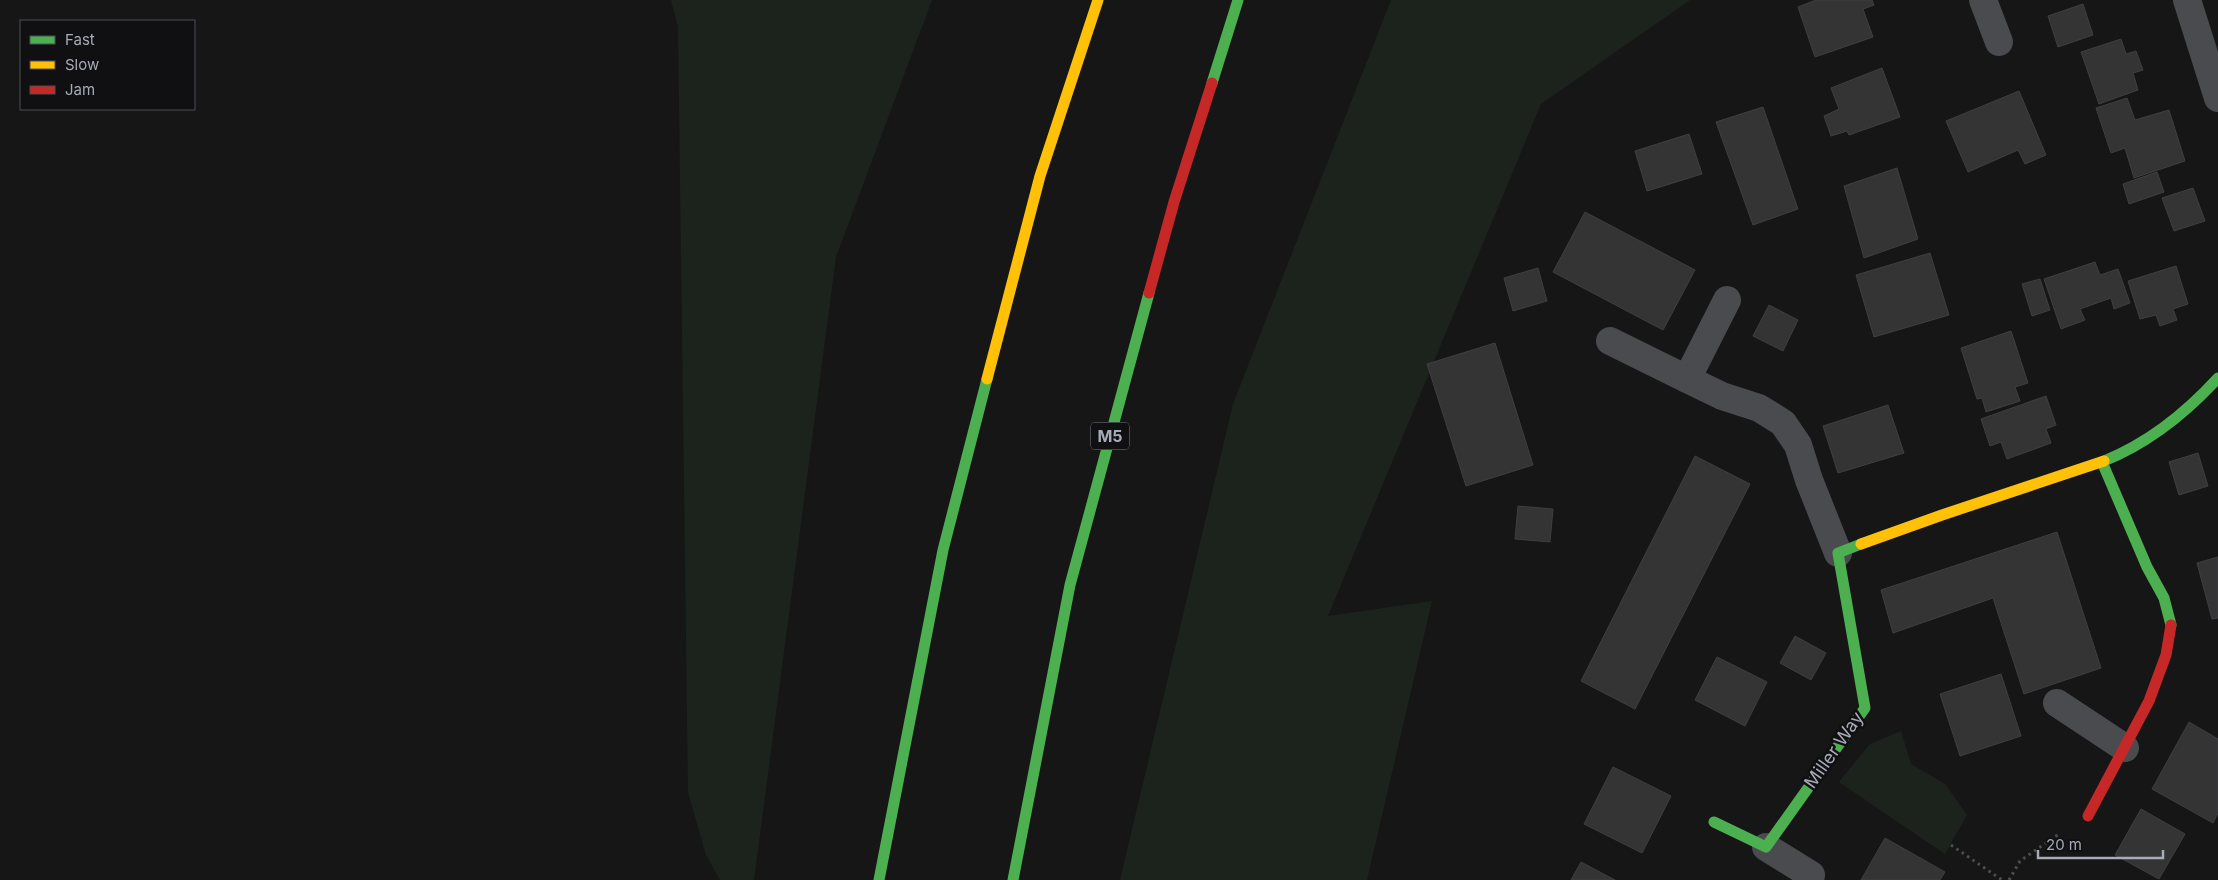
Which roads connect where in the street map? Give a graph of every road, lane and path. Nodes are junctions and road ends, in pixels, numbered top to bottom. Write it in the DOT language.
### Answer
graph roads {
  1 [pos="1098,0"];
  2 [pos="1238,0"];
  3 [pos="1983,0"];
  4 [pos="2187,0"];
  5 [pos="1999,42"];
  6 [pos="2218,98"];
  7 [pos="1727,300"];
  8 [pos="1610,341"];
  9 [pos="2218,378"];
  10 [pos="1687,379"];
  11 [pos="2102,462"];
  12 [pos="1838,552"];
  13 [pos="2058,703"];
  14 [pos="2125,748"];
  15 [pos="2088,816"];
  16 [pos="1714,822"];
  17 [pos="1951,845"];
  18 [pos="1766,848"];
  19 [pos="1811,875"];
  20 [pos="879,880"];
  21 [pos="1013,880"];
  22 [pos="2002,880"];
  23 [pos="2009,880"];
  1 -- 20 [label="main road"];
  2 -- 21 [label="main road, M5"];
  3 -- 5 [label="street"];
  4 -- 6 [label="street"];
  7 -- 10 [label="street"];
  8 -- 10 [label="street, Miller Way"];
  9 -- 11 [label="main road"];
  10 -- 12 [label="street, Miller Way"];
  11 -- 12 [label="main road"];
  11 -- 14 [label="main road"];
  12 -- 18 [label="main road, Miller Way"];
  13 -- 14 [label="street"];
  14 -- 15 [label="main road"];
  15 -- 23 [label="path"];
  16 -- 18 [label="main road"];
  17 -- 22 [label="path"];
  18 -- 19 [label="street"];
}
